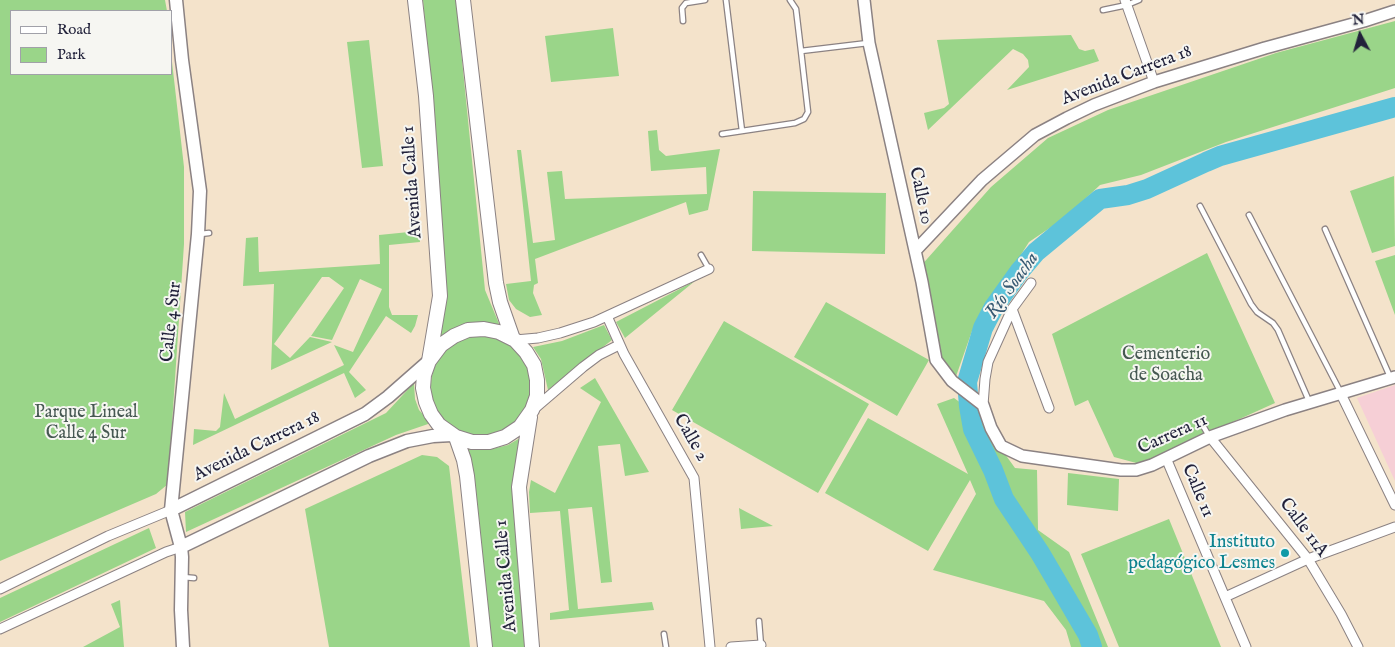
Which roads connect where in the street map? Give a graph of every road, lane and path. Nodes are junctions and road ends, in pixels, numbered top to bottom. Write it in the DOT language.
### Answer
graph roads {
  1 [pos="176,0"];
  2 [pos="415,0"];
  3 [pos="462,0"];
  4 [pos="705,0"];
  5 [pos="726,0"];
  6 [pos="790,0"];
  7 [pos="864,0"];
  8 [pos="1139,0"];
  9 [pos="1126,2"];
  10 [pos="1103,10"];
  11 [pos="1395,12"];
  12 [pos="684,21"];
  13 [pos="869,43"];
  14 [pos="801,51"];
  15 [pos="1154,82"];
  16 [pos="742,131"];
  17 [pos="722,134"];
  18 [pos="1200,206"];
  19 [pos="1249,215"];
  20 [pos="1325,229"];
  21 [pos="915,251"];
  22 [pos="701,254"];
  23 [pos="709,269"];
  24 [pos="1031,283"];
  25 [pos="1012,309"];
  26 [pos="607,316"];
  27 [pos="514,340"];
  28 [pos="619,345"];
  29 [pos="429,361"];
  30 [pos="1393,378"];
  31 [pos="1342,394"];
  32 [pos="1309,402"];
  33 [pos="980,403"];
  34 [pos="1049,408"];
  35 [pos="531,412"];
  36 [pos="1202,424"];
  37 [pos="454,436"];
  38 [pos="1210,437"];
  39 [pos="1166,458"];
  40 [pos="1395,505"];
  41 [pos="171,510"];
  42 [pos="1395,527"];
  43 [pos="181,546"];
  44 [pos="1308,559"];
  45 [pos="0,588"];
  46 [pos="1225,598"];
  47 [pos="759,621"];
  48 [pos="0,629"];
  49 [pos="664,634"];
  50 [pos="761,646"];
  51 [pos="183,647"];
  52 [pos="485,647"];
  53 [pos="532,647"];
  54 [pos="666,647"];
  55 [pos="710,647"];
  56 [pos="731,647"];
  57 [pos="1246,647"];
  58 [pos="1358,647"];
  1 -- 41 [label="main road, Calle 4 Sur"];
  2 -- 29 [label="main road, Avenida Calle 1"];
  3 -- 27 [label="main road"];
  4 -- 12 [label="lane"];
  5 -- 16 [label="lane"];
  6 -- 14 [label="lane"];
  7 -- 13 [label="street, Calle 10"];
  8 -- 9 [label="lane"];
  9 -- 10 [label="lane"];
  9 -- 15 [label="street"];
  11 -- 15 [label="street, Avenida Carrera 18"];
  13 -- 14 [label="lane"];
  13 -- 21 [label="street, Calle 10"];
  14 -- 16 [label="lane"];
  15 -- 21 [label="street, Avenida Carrera 18"];
  16 -- 17 [label="lane"];
  18 -- 32 [label="lane"];
  19 -- 31 [label="lane"];
  20 -- 30 [label="lane"];
  21 -- 33 [label="street, Calle 10"];
  22 -- 23 [label="lane"];
  23 -- 26 [label="street, Avenida Carrera 18"];
  24 -- 25 [label="street"];
  25 -- 33 [label="street"];
  25 -- 34 [label="street"];
  26 -- 27 [label="street, Avenida Carrera 18"];
  26 -- 28 [label="street, Calle 2"];
  27 -- 29 [label="main road, Avenida Carrera 18"];
  27 -- 35 [label="main road"];
  28 -- 35 [label="street"];
  28 -- 55 [label="street, Calle 2"];
  29 -- 37 [label="main road"];
  29 -- 41 [label="main road, Avenida Carrera 18"];
  30 -- 31 [label="street, Carrera 11"];
  31 -- 32 [label="street, Carrera 11"];
  31 -- 40 [label="street"];
  32 -- 38 [label="street, Carrera 11"];
  33 -- 39 [label="street, Carrera 11"];
  35 -- 37 [label="main road"];
  35 -- 53 [label="main road, Avenida Calle 1"];
  36 -- 38 [label="lane"];
  37 -- 43 [label="main road"];
  37 -- 52 [label="main road, Avenida Calle 1"];
  38 -- 39 [label="street, Carrera 11"];
  38 -- 44 [label="street, Calle 11A"];
  39 -- 46 [label="street, Calle 11"];
  41 -- 43 [label="main road, Calle 4 Sur"];
  41 -- 45 [label="street, Avenida Carrera 18"];
  42 -- 44 [label="street"];
  43 -- 48 [label="street"];
  43 -- 51 [label="main road, Calle 4 Sur"];
  44 -- 46 [label="street"];
  44 -- 58 [label="street, Calle 11A"];
  46 -- 57 [label="street, Calle 11"];
  47 -- 50 [label="lane"];
  49 -- 54 [label="lane"];
  50 -- 56 [label="street"];
}
